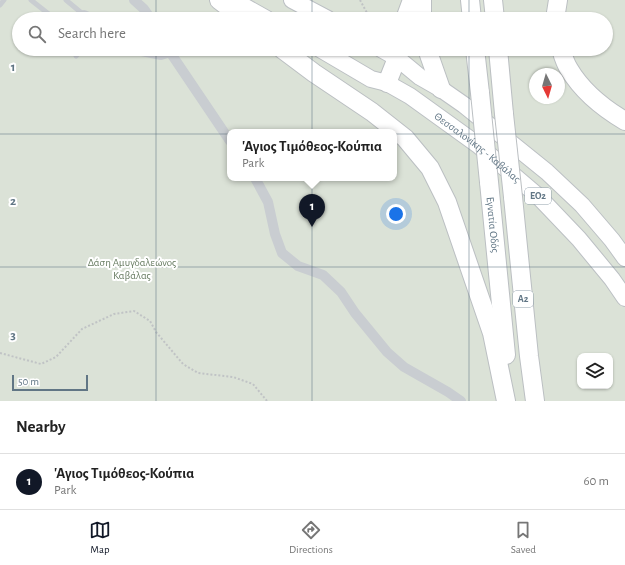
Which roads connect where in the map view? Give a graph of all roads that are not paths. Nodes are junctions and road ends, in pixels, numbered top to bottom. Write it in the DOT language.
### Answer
graph roads {
  1 [pos="4,0"];
  2 [pos="31,0"];
  3 [pos="66,0"];
  4 [pos="134,0"];
  5 [pos="219,0"];
  6 [pos="233,0"];
  7 [pos="292,0"];
  8 [pos="412,0"];
  9 [pos="422,0"];
  10 [pos="470,0"];
  11 [pos="493,0"];
  12 [pos="558,0"];
  13 [pos="0,5"];
  14 [pos="46,12"];
  15 [pos="82,12"];
  16 [pos="147,12"];
  17 [pos="235,12"];
  18 [pos="254,12"];
  19 [pos="315,12"];
  20 [pos="408,12"];
  21 [pos="422,12"];
  22 [pos="471,12"];
  23 [pos="494,12"];
  24 [pos="556,12"];
  25 [pos="173,56"];
  26 [pos="291,56"];
  27 [pos="332,56"];
  28 [pos="395,56"];
  29 [pos="399,56"];
  30 [pos="429,56"];
  31 [pos="476,56"];
  32 [pos="499,56"];
  33 [pos="564,56"];
  34 [pos="387,83"];
  35 [pos="441,90"];
  36 [pos="625,121"];
  37 [pos="394,129"];
  38 [pos="397,132"];
  39 [pos="227,137"];
  40 [pos="257,181"];
  41 [pos="625,258"];
  42 [pos="625,298"];
  43 [pos="460,401"];
  44 [pos="506,401"];
  45 [pos="512,401"];
  46 [pos="535,401"];
  1 -- 13 [label="lane"];
  2 -- 14 [label="lane"];
  3 -- 15 [label="lane"];
  4 -- 16 [label="street"];
  5 -- 17 [label="highway"];
  6 -- 18 [label="main road"];
  7 -- 19 [label="main road"];
  8 -- 20 [label="highway"];
  9 -- 21 [label="highway"];
  10 -- 22 [label="highway"];
  11 -- 23 [label="highway"];
  12 -- 24 [label="highway"];
  25 -- 39 [label="street"];
  26 -- 37 [label="highway"];
  27 -- 34 [label="main road, Θεσσαλονίκης - Καβάλας / ΕΟ2"];
  28 -- 34 [label="highway"];
  29 -- 35 [label="main road, Θεσσαλονίκης - Καβάλας / ΕΟ2"];
  30 -- 35 [label="highway"];
  31 -- 45 [label="highway, Εγνατία Οδός / Α2, bridge"];
  32 -- 46 [label="highway, Εγνατία Οδός / Α2, bridge"];
  33 -- 36 [label="highway"];
  34 -- 42 [label="main road, Θεσσαλονίκης - Καβάλας / ΕΟ2"];
  35 -- 41 [label="main road, Θεσσαλονίκης - Καβάλας / ΕΟ2"];
  38 -- 44 [label="highway"];
  40 -- 43 [label="street"];
}
